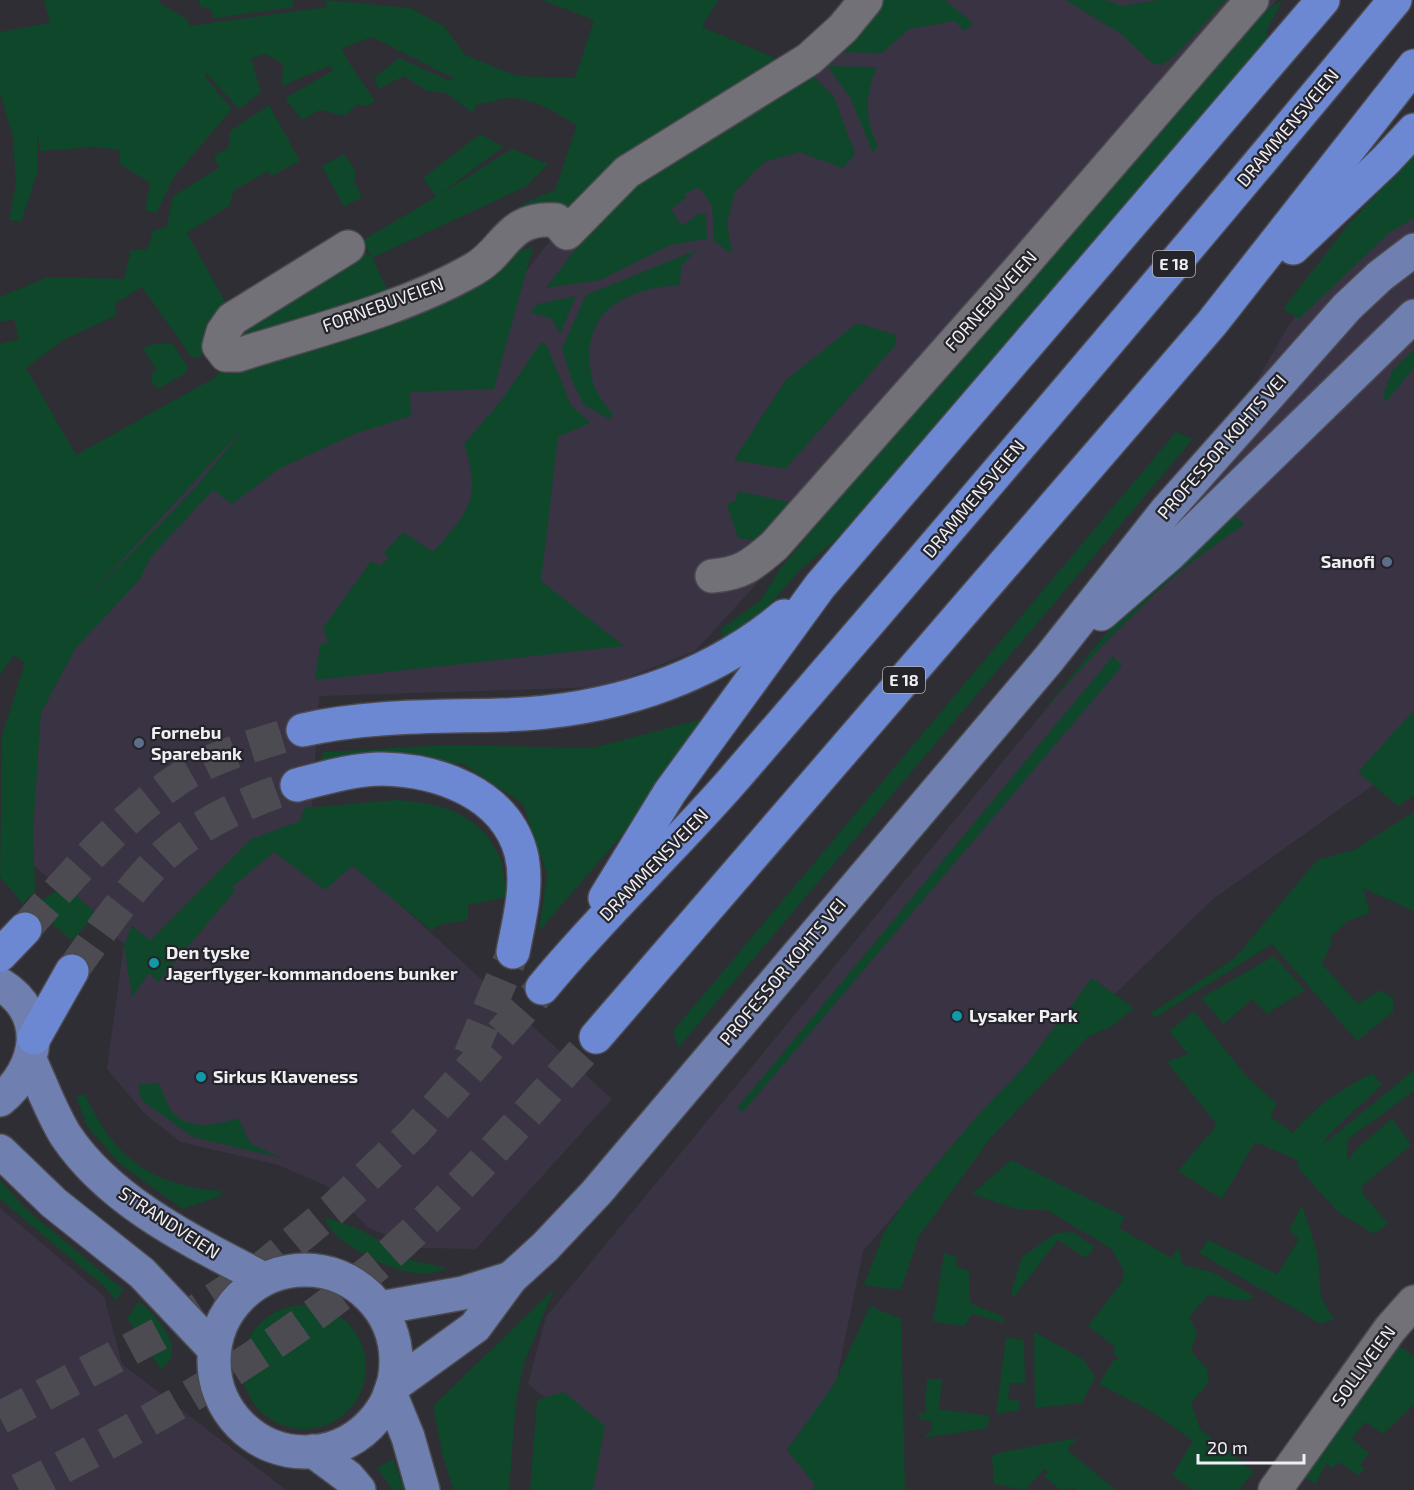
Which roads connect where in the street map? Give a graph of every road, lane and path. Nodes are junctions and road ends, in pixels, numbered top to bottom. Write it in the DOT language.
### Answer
graph roads {
  1 [pos="866,0"];
  2 [pos="1252,0"];
  3 [pos="1323,0"];
  4 [pos="1395,0"];
  5 [pos="1414,66"];
  6 [pos="1414,130"];
  7 [pos="348,247"];
  8 [pos="1414,250"];
  9 [pos="1414,316"];
  10 [pos="1212,323"];
  11 [pos="711,576"];
  12 [pos="820,586"];
  13 [pos="1048,660"];
  14 [pos="303,730"];
  15 [pos="297,785"];
  16 [pos="25,929"];
  17 [pos="576,946"];
  18 [pos="513,952"];
  19 [pos="0,955"];
  20 [pos="72,971"];
  21 [pos="0,984"];
  22 [pos="542,988"];
  23 [pos="596,1037"];
  24 [pos="32,1050"];
  25 [pos="0,1100"];
  26 [pos="0,1151"];
  27 [pos="511,1278"];
  28 [pos="264,1279"];
  29 [pos="1414,1302"];
  30 [pos="380,1308"];
  31 [pos="214,1349"];
  32 [pos="391,1390"];
  33 [pos="313,1451"];
  34 [pos="359,1490"];
  35 [pos="423,1490"];
  36 [pos="1275,1490"];
  1 -- 7 [label="street, FORNEBUVEIEN"];
  2 -- 11 [label="street, FORNEBUVEIEN"];
  3 -- 12 [label="highway, E 18"];
  4 -- 17 [label="highway, DRAMMENSVEIEN / E 18"];
  5 -- 10 [label="highway, E 18"];
  6 -- 10 [label="highway, E 18"];
  8 -- 13 [label="main road, PROFESSOR KOHTS VEI"];
  9 -- 13 [label="main road, PROFESSOR KOHTS VEI"];
  10 -- 23 [label="highway, E 18"];
  12 -- 14 [label="highway, E 18"];
  12 -- 17 [label="highway, E 18"];
  13 -- 27 [label="main road, PROFESSOR KOHTS VEI"];
  15 -- 18 [label="highway"];
  16 -- 19 [label="highway"];
  17 -- 22 [label="highway, DRAMMENSVEIEN / E 18"];
  20 -- 24 [label="highway"];
  21 -- 24 [label="main road, STRANDVEIEN"];
  24 -- 25 [label="main road"];
  24 -- 28 [label="main road, STRANDVEIEN"];
  26 -- 31 [label="main road"];
  27 -- 30 [label="main road, PROFESSOR KOHTS VEI"];
  27 -- 32 [label="main road, PROFESSOR KOHTS VEI"];
  28 -- 30 [label="main road"];
  28 -- 31 [label="main road"];
  29 -- 36 [label="street, SOLLIVEIEN"];
  30 -- 32 [label="main road"];
  31 -- 33 [label="main road"];
  32 -- 33 [label="main road"];
  32 -- 35 [label="main road"];
  33 -- 34 [label="main road"];
}
